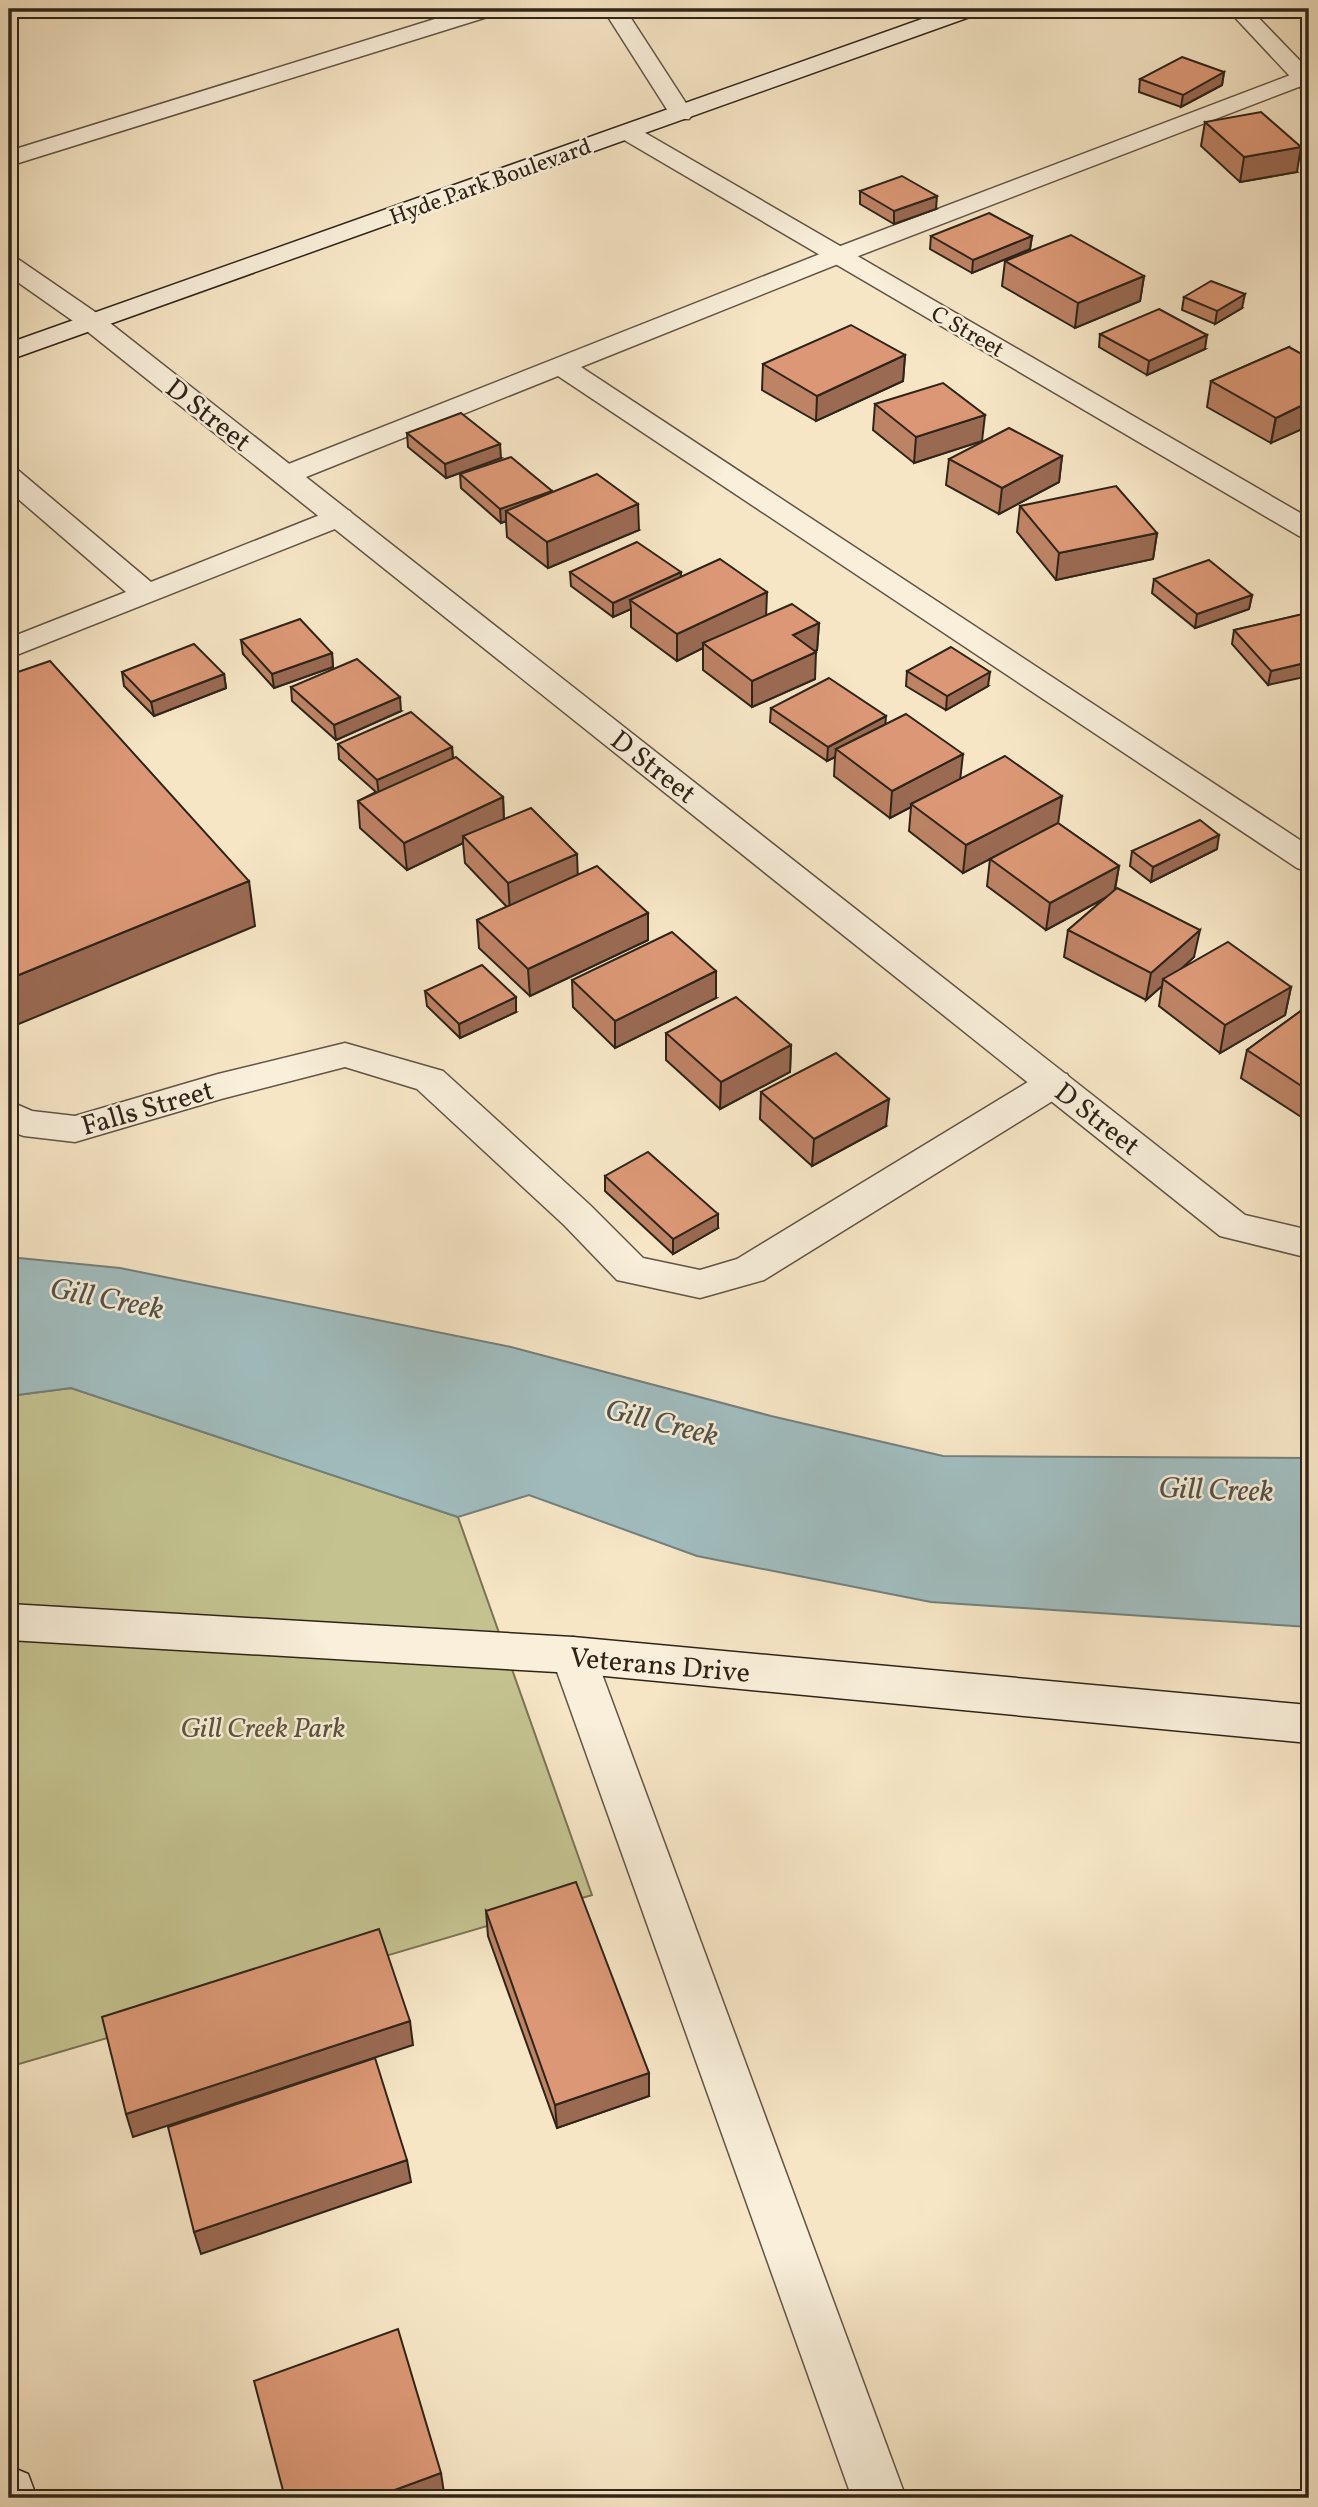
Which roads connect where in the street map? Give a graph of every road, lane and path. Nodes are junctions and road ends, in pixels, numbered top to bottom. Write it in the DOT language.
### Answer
graph roads {
  1 [pos="489,9"];
  2 [pos="614,9"];
  3 [pos="970,9"];
  4 [pos="1238,9"];
  5 [pos="1307,78"];
  6 [pos="681,114"];
  7 [pos="627,132"];
  8 [pos="9,159"];
  9 [pos="839,255"];
  10 [pos="9,264"];
  11 [pos="92,322"];
  12 [pos="9,352"];
  13 [pos="561,366"];
  14 [pos="286,475"];
  15 [pos="9,477"];
  16 [pos="340,517"];
  17 [pos="1309,530"];
  18 [pos="147,594"];
  19 [pos="9,649"];
  20 [pos="1309,861"];
  21 [pos="1054,1083"];
  22 [pos="9,1114"];
  23 [pos="1309,1244"];
  24 [pos="9,1622"];
  25 [pos="573,1655"];
  26 [pos="1309,1724"];
  27 [pos="879,2498"];
  1 -- 8 [label="street"];
  2 -- 6 [label="street"];
  3 -- 6 [label="street, Hyde Park Boulevard"];
  4 -- 5 [label="street"];
  5 -- 9 [label="street"];
  6 -- 7 [label="street, Hyde Park Boulevard"];
  7 -- 9 [label="street, C Street"];
  7 -- 11 [label="street, Hyde Park Boulevard"];
  9 -- 13 [label="street"];
  9 -- 17 [label="street, C Street"];
  10 -- 11 [label="street, D Street"];
  11 -- 12 [label="street, Hyde Park Boulevard"];
  11 -- 14 [label="street, D Street"];
  13 -- 14 [label="street"];
  13 -- 20 [label="street"];
  14 -- 16 [label="street, D Street"];
  15 -- 18 [label="street"];
  16 -- 18 [label="street"];
  16 -- 21 [label="street, D Street"];
  18 -- 19 [label="street"];
  21 -- 22 [label="street, Falls Street"];
  21 -- 23 [label="street, D Street"];
  24 -- 25 [label="street, Veterans Drive"];
  25 -- 26 [label="street, Veterans Drive"];
  25 -- 27 [label="street"];
}
